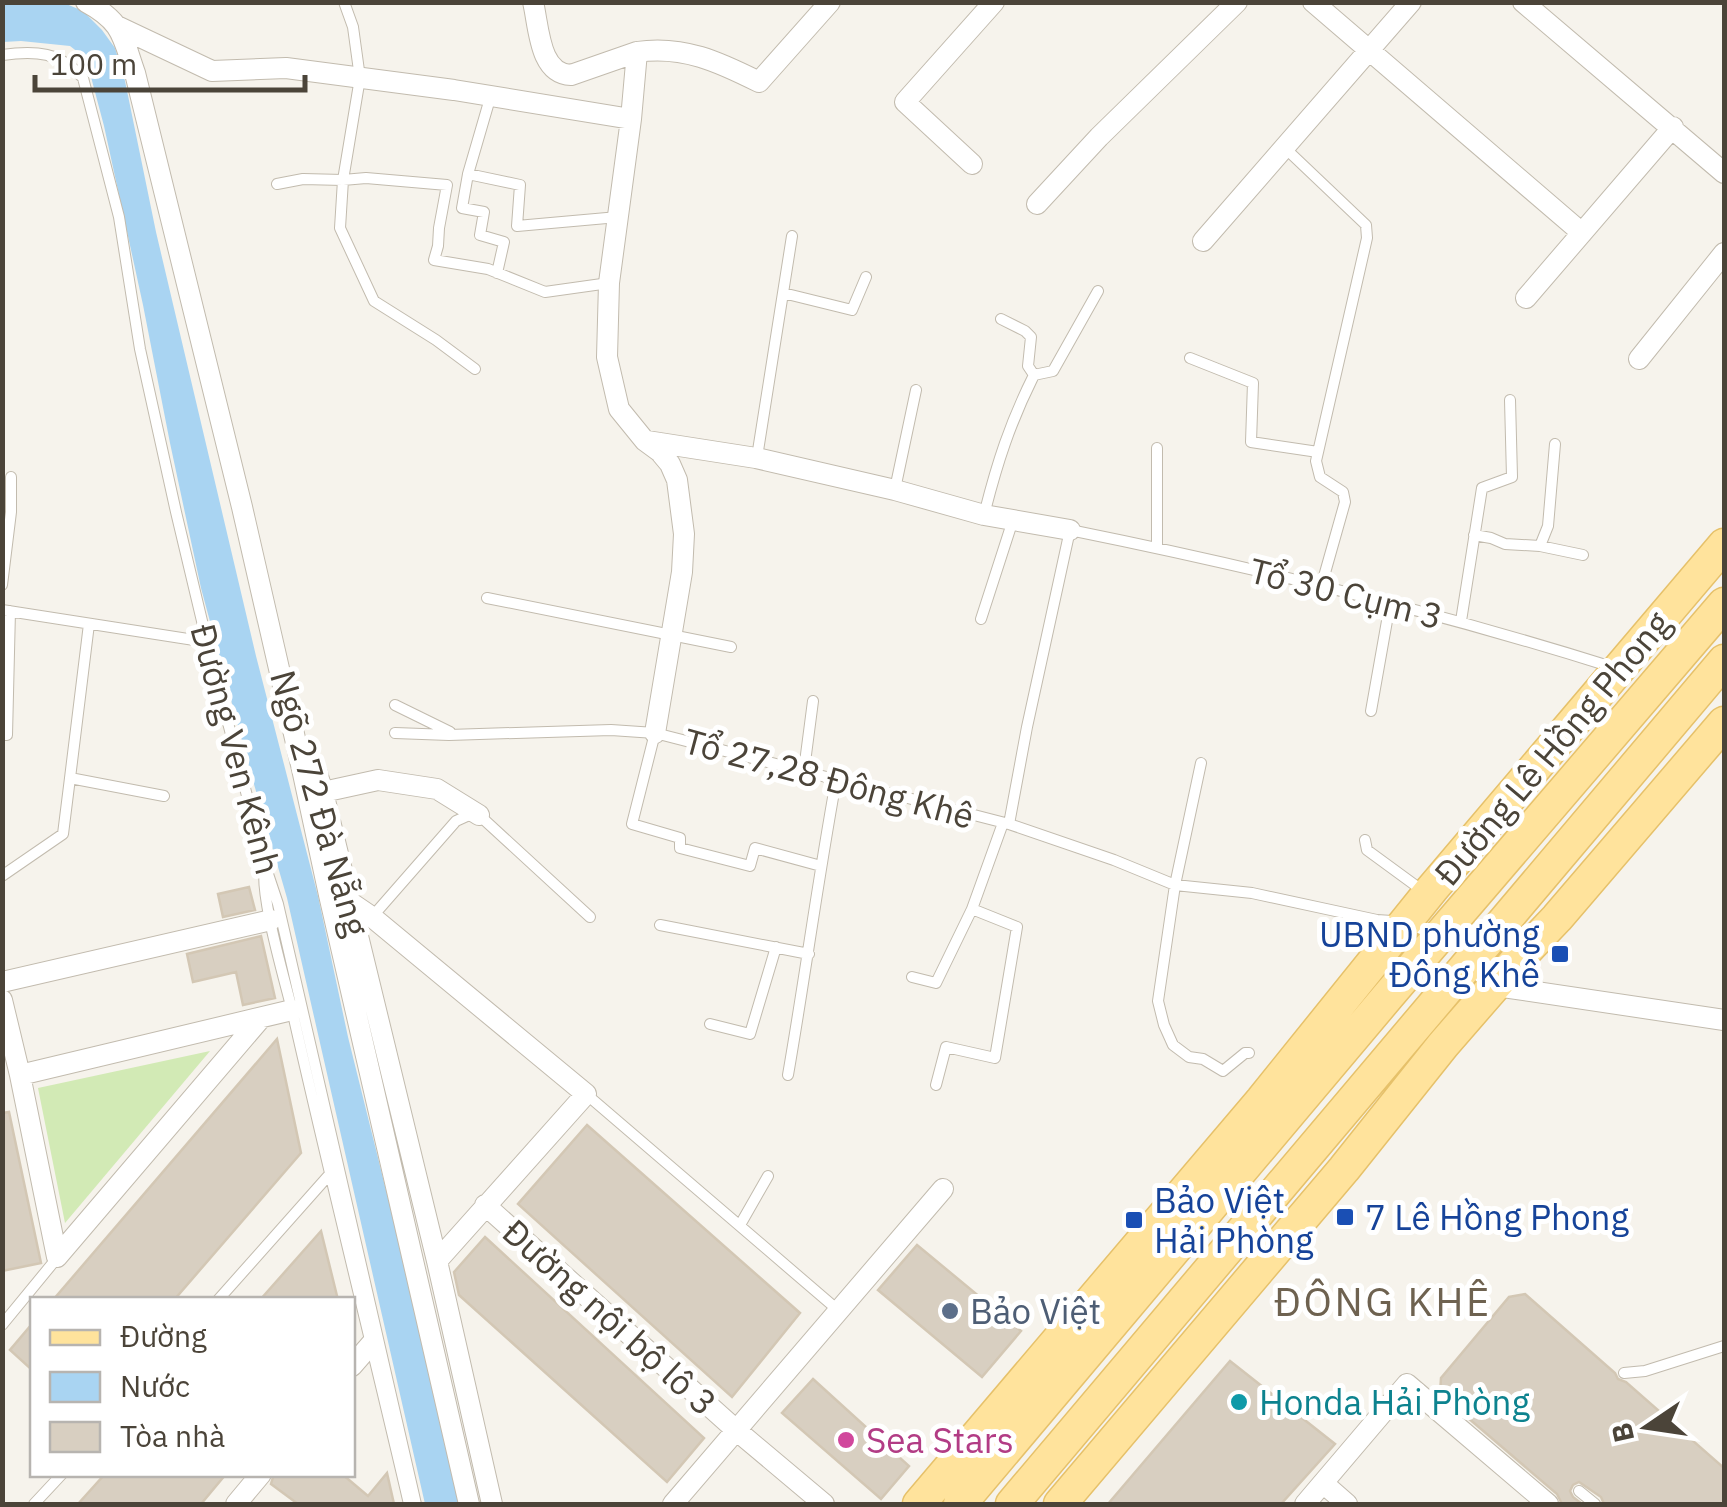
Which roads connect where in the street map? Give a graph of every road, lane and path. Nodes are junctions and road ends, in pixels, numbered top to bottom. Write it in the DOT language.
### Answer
graph roads {
  1 [pos="86,2"];
  2 [pos="344,2"];
  3 [pos="533,2"];
  4 [pos="830,2"];
  5 [pos="994,2"];
  6 [pos="1313,2"];
  7 [pos="1411,2"];
  8 [pos="1523,2"];
  9 [pos="1236,3"];
  10 [pos="119,27"];
  11 [pos="1368,50"];
  12 [pos="637,52"];
  13 [pos="174,53"];
  14 [pos="2,55"];
  15 [pos="135,73"];
  16 [pos="571,75"];
  17 [pos="360,78"];
  18 [pos="490,96"];
  19 [pos="532,102"];
  20 [pos="631,118"];
  21 [pos="1673,127"];
  22 [pos="1285,148"];
  23 [pos="972,164"];
  24 [pos="1724,172"];
  25 [pos="468,174"];
  26 [pos="342,180"];
  27 [pos="277,184"];
  28 [pos="1037,204"];
  29 [pos="618,217"];
  30 [pos="1582,232"];
  31 [pos="792,236"];
  32 [pos="1204,241"];
  33 [pos="1724,253"];
  34 [pos="497,273"];
  35 [pos="866,277"];
  36 [pos="610,283"];
  37 [pos="1098,291"];
  38 [pos="783,292"];
  39 [pos="1526,298"];
  40 [pos="1001,319"];
  41 [pos="1190,358"];
  42 [pos="1638,359"];
  43 [pos="475,370"];
  44 [pos="1034,375"];
  45 [pos="916,390"];
  46 [pos="1510,400"];
  47 [pos="644,441"];
  48 [pos="1555,444"];
  49 [pos="1157,448"];
  50 [pos="1318,452"];
  51 [pos="756,458"];
  52 [pos="11,476"];
  53 [pos="895,490"];
  54 [pos="984,515"];
  55 [pos="1013,520"];
  56 [pos="1070,530"];
  57 [pos="1474,535"];
  58 [pos="1724,545"];
  59 [pos="1540,546"];
  60 [pos="1157,548"];
  61 [pos="1583,555"];
  62 [pos="2,585"];
  63 [pos="1320,587"];
  64 [pos="488,598"];
  65 [pos="1390,604"];
  66 [pos="1724,604"];
  67 [pos="6,611"];
  68 [pos="981,619"];
  69 [pos="1461,621"];
  70 [pos="89,624"];
  71 [pos="672,635"];
  72 [pos="206,642"];
  73 [pos="730,647"];
  74 [pos="1724,661"];
  75 [pos="1619,669"];
  76 [pos="813,701"];
  77 [pos="395,705"];
  78 [pos="1371,710"];
  79 [pos="1724,723"];
  80 [pos="395,733"];
  81 [pos="655,733"];
  82 [pos="2,735"];
  83 [pos="456,735"];
  84 [pos="1201,764"];
  85 [pos="302,770"];
  86 [pos="804,770"];
  87 [pos="70,778"];
  88 [pos="836,781"];
  89 [pos="324,792"];
  90 [pos="164,796"];
  91 [pos="480,816"];
  92 [pos="1006,824"];
  93 [pos="1365,840"];
  94 [pos="821,866"];
  95 [pos="264,870"];
  96 [pos="2,876"];
  97 [pos="1174,884"];
  98 [pos="1428,894"];
  99 [pos="350,902"];
  100 [pos="972,909"];
  101 [pos="372,916"];
  102 [pos="590,917"];
  103 [pos="271,920"];
  104 [pos="1406,922"];
  105 [pos="660,925"];
  106 [pos="1440,937"];
  107 [pos="776,947"];
  108 [pos="810,954"];
  109 [pos="1470,961"];
  110 [pos="912,977"];
  111 [pos="2,982"];
  112 [pos="1496,986"];
  113 [pos="2,1000"];
  114 [pos="292,1010"];
  115 [pos="261,1018"];
  116 [pos="1724,1020"];
  117 [pos="710,1024"];
  118 [pos="1248,1053"];
  119 [pos="20,1075"];
  120 [pos="788,1075"];
  121 [pos="936,1085"];
  122 [pos="586,1094"];
  123 [pos="329,1175"];
  124 [pos="768,1176"];
  125 [pos="943,1189"];
  126 [pos="485,1204"];
  127 [pos="740,1225"];
  128 [pos="58,1257"];
  129 [pos="438,1261"];
  130 [pos="221,1297"];
  131 [pos="840,1311"];
  132 [pos="2,1325"];
  133 [pos="372,1343"];
  134 [pos="1724,1346"];
  135 [pos="355,1363"];
  136 [pos="1624,1373"];
  137 [pos="736,1430"];
  138 [pos="59,1477"];
  139 [pos="258,1477"];
  140 [pos="1323,1484"];
  141 [pos="1580,1491"];
  142 [pos="34,1504"];
  143 [pos="236,1504"];
  144 [pos="409,1504"];
  145 [pos="416,1504"];
  146 [pos="469,1504"];
  147 [pos="492,1504"];
  148 [pos="673,1504"];
  149 [pos="824,1504"];
  150 [pos="919,1504"];
  151 [pos="960,1504"];
  152 [pos="1012,1504"];
  153 [pos="1060,1504"];
  154 [pos="1305,1504"];
  155 [pos="1347,1504"];
  156 [pos="1548,1504"];
  157 [pos="1595,1504"];
  1 -- 10 [label="street"];
  2 -- 17 [label="lane"];
  3 -- 16 [label="street"];
  4 -- 12 [label="street"];
  5 -- 23 [label="street"];
  6 -- 11 [label="street"];
  7 -- 11 [label="street"];
  8 -- 21 [label="street"];
  9 -- 28 [label="street"];
  10 -- 13 [label="street"];
  10 -- 15 [label="street, Ngõ 272 Đà Nẵng"];
  11 -- 22 [label="street"];
  11 -- 30 [label="street"];
  12 -- 16 [label="street"];
  12 -- 20 [label="street"];
  13 -- 15 [label="street"];
  13 -- 17 [label="street"];
  14 -- 72 [label="lane, Đường Ven Kênh"];
  15 -- 85 [label="street, Ngõ 272 Đà Nẵng"];
  16 -- 19 [label="street"];
  17 -- 18 [label="street"];
  17 -- 26 [label="lane"];
  18 -- 19 [label="street"];
  18 -- 25 [label="lane"];
  19 -- 20 [label="street"];
  20 -- 29 [label="street"];
  21 -- 24 [label="street"];
  21 -- 30 [label="street"];
  22 -- 32 [label="street"];
  22 -- 50 [label="lane"];
  25 -- 29 [label="lane"];
  25 -- 34 [label="lane"];
  26 -- 27 [label="lane"];
  26 -- 34 [label="lane"];
  26 -- 43 [label="lane"];
  29 -- 36 [label="street"];
  30 -- 39 [label="street"];
  31 -- 38 [label="lane"];
  33 -- 42 [label="street"];
  34 -- 36 [label="lane"];
  35 -- 38 [label="lane"];
  36 -- 47 [label="street"];
  37 -- 44 [label="lane"];
  38 -- 51 [label="lane"];
  40 -- 44 [label="lane"];
  41 -- 50 [label="lane"];
  44 -- 54 [label="lane"];
  45 -- 53 [label="lane"];
  46 -- 57 [label="lane"];
  47 -- 51 [label="street, Tổ 30 Cụm 3"];
  47 -- 71 [label="street"];
  48 -- 59 [label="lane"];
  49 -- 60 [label="lane"];
  50 -- 63 [label="lane"];
  51 -- 53 [label="street, Tổ 30 Cụm 3"];
  52 -- 62 [label="lane"];
  53 -- 54 [label="street, Tổ 30 Cụm 3"];
  54 -- 55 [label="street, Tổ 30 Cụm 3"];
  55 -- 56 [label="street, Tổ 30 Cụm 3"];
  55 -- 68 [label="lane"];
  56 -- 60 [label="lane, Tổ 30 Cụm 3"];
  56 -- 92 [label="lane"];
  57 -- 59 [label="lane"];
  57 -- 69 [label="lane"];
  58 -- 75 [label="main road, Đường Lê Hồng Phong"];
  59 -- 61 [label="lane"];
  60 -- 63 [label="lane, Tổ 30 Cụm 3"];
  63 -- 65 [label="lane, Tổ 30 Cụm 3"];
  64 -- 71 [label="lane"];
  65 -- 69 [label="lane, Tổ 30 Cụm 3"];
  65 -- 78 [label="lane"];
  66 -- 106 [label="main road, Đường Lê Hồng Phong"];
  67 -- 70 [label="lane"];
  67 -- 82 [label="lane"];
  69 -- 75 [label="lane, Tổ 30 Cụm 3"];
  70 -- 72 [label="lane"];
  70 -- 87 [label="lane"];
  71 -- 73 [label="lane"];
  71 -- 81 [label="street"];
  72 -- 95 [label="lane, Đường Ven Kênh"];
  74 -- 109 [label="main road"];
  75 -- 98 [label="main road, Đường Lê Hồng Phong"];
  76 -- 86 [label="lane"];
  77 -- 83 [label="lane"];
  79 -- 112 [label="main road"];
  80 -- 83 [label="lane, Tổ 27,28 Đông Khê"];
  81 -- 83 [label="lane, Tổ 27,28 Đông Khê"];
  81 -- 86 [label="lane, Tổ 27,28 Đông Khê"];
  81 -- 94 [label="lane"];
  84 -- 97 [label="lane"];
  85 -- 89 [label="street, Ngõ 272 Đà Nẵng"];
  85 -- 146 [label="street"];
  86 -- 88 [label="lane, Tổ 27,28 Đông Khê"];
  87 -- 90 [label="lane"];
  87 -- 96 [label="lane"];
  88 -- 92 [label="lane, Tổ 27,28 Đông Khê"];
  88 -- 94 [label="lane"];
  89 -- 91 [label="street"];
  89 -- 99 [label="street, Ngõ 272 Đà Nẵng"];
  91 -- 101 [label="lane"];
  91 -- 102 [label="lane"];
  92 -- 97 [label="lane, Tổ 27,28 Đông Khê"];
  92 -- 100 [label="lane, Tổ 27,28 Đông Khê"];
  93 -- 98 [label="lane"];
  94 -- 108 [label="lane"];
  95 -- 103 [label="lane, Đường Ven Kênh"];
  95 -- 145 [label="lane, Đường Ven Kênh"];
  97 -- 104 [label="lane, Tổ 27,28 Đông Khê"];
  97 -- 118 [label="lane"];
  98 -- 104 [label="main road, Đường Lê Hồng Phong"];
  99 -- 101 [label="street"];
  99 -- 129 [label="street, Ngõ 272 Đà Nẵng"];
  100 -- 110 [label="lane, Tổ 27,28 Đông Khê"];
  100 -- 121 [label="lane"];
  101 -- 122 [label="street"];
  103 -- 111 [label="street"];
  103 -- 114 [label="lane, Đường Ven Kênh"];
  104 -- 106 [label="lane, Tổ 27,28 Đông Khê"];
  104 -- 150 [label="main road, Đường Lê Hồng Phong"];
  105 -- 107 [label="lane"];
  106 -- 151 [label="main road, Đường Lê Hồng Phong"];
  107 -- 108 [label="lane"];
  107 -- 117 [label="lane"];
  108 -- 120 [label="lane"];
  109 -- 112 [label="street"];
  109 -- 152 [label="main road"];
  112 -- 116 [label="street"];
  112 -- 153 [label="main road"];
  113 -- 119 [label="street"];
  114 -- 115 [label="street"];
  114 -- 123 [label="lane, Đường Ven Kênh"];
  115 -- 119 [label="street"];
  115 -- 128 [label="street"];
  119 -- 128 [label="street"];
  122 -- 126 [label="street, Đường nội bộ lô 3"];
  122 -- 127 [label="lane"];
  123 -- 130 [label="lane"];
  123 -- 133 [label="lane, Đường Ven Kênh"];
  124 -- 127 [label="lane"];
  125 -- 131 [label="street, Đường nội bộ lô 3"];
  126 -- 129 [label="street, Đường nội bộ lô 3"];
  126 -- 137 [label="street, Đường nội bộ lô 3"];
  127 -- 131 [label="lane"];
  128 -- 132 [label="lane"];
  129 -- 147 [label="street, Ngõ 272 Đà Nẵng"];
  131 -- 137 [label="street, Đường nội bộ lô 3"];
  133 -- 135 [label="street"];
  133 -- 144 [label="lane, Đường Ven Kênh"];
  134 -- 136 [label="lane"];
  137 -- 148 [label="street, Đường nội bộ lô 3"];
  137 -- 149 [label="street, Đường nội bộ lô 3"];
  138 -- 142 [label="lane"];
  139 -- 143 [label="street"];
  140 -- 154 [label="street"];
  140 -- 155 [label="street"];
  140 -- 156 [label="street"];
  141 -- 157 [label="lane"];
}
